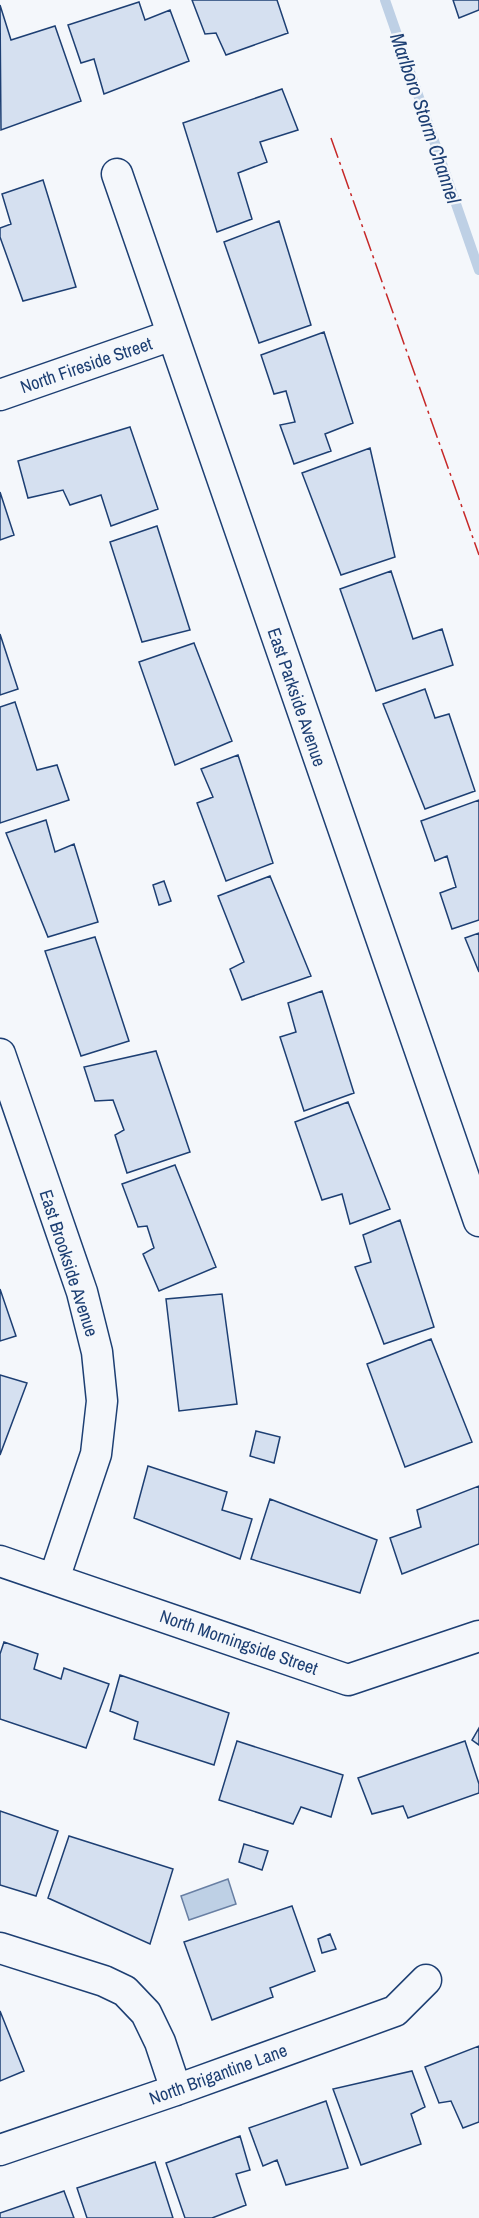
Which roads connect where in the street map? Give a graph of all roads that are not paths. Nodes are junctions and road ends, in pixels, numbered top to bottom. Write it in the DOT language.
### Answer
graph roads {
  1 [pos="117,174"];
  2 [pos="172,334"];
  3 [pos="0,394"];
  4 [pos="0,1054"];
  5 [pos="479,1221"];
  6 [pos="0,1561"];
  7 [pos="54,1579"];
  8 [pos="479,1636"];
  9 [pos="0,1948"];
  10 [pos="426,1980"];
  11 [pos="176,2090"];
  12 [pos="0,2150"];
  1 -- 2 [label="street, East Parkside Avenue"];
  2 -- 3 [label="street, North Fireside Street"];
  2 -- 5 [label="street, East Parkside Avenue"];
  4 -- 7 [label="street, East Brookside Avenue"];
  6 -- 7 [label="street, North Morningside Street"];
  7 -- 8 [label="street, North Morningside Street"];
  9 -- 11 [label="street"];
  10 -- 11 [label="street, North Brigantine Lane"];
  11 -- 12 [label="street, North Brigantine Lane"];
}
